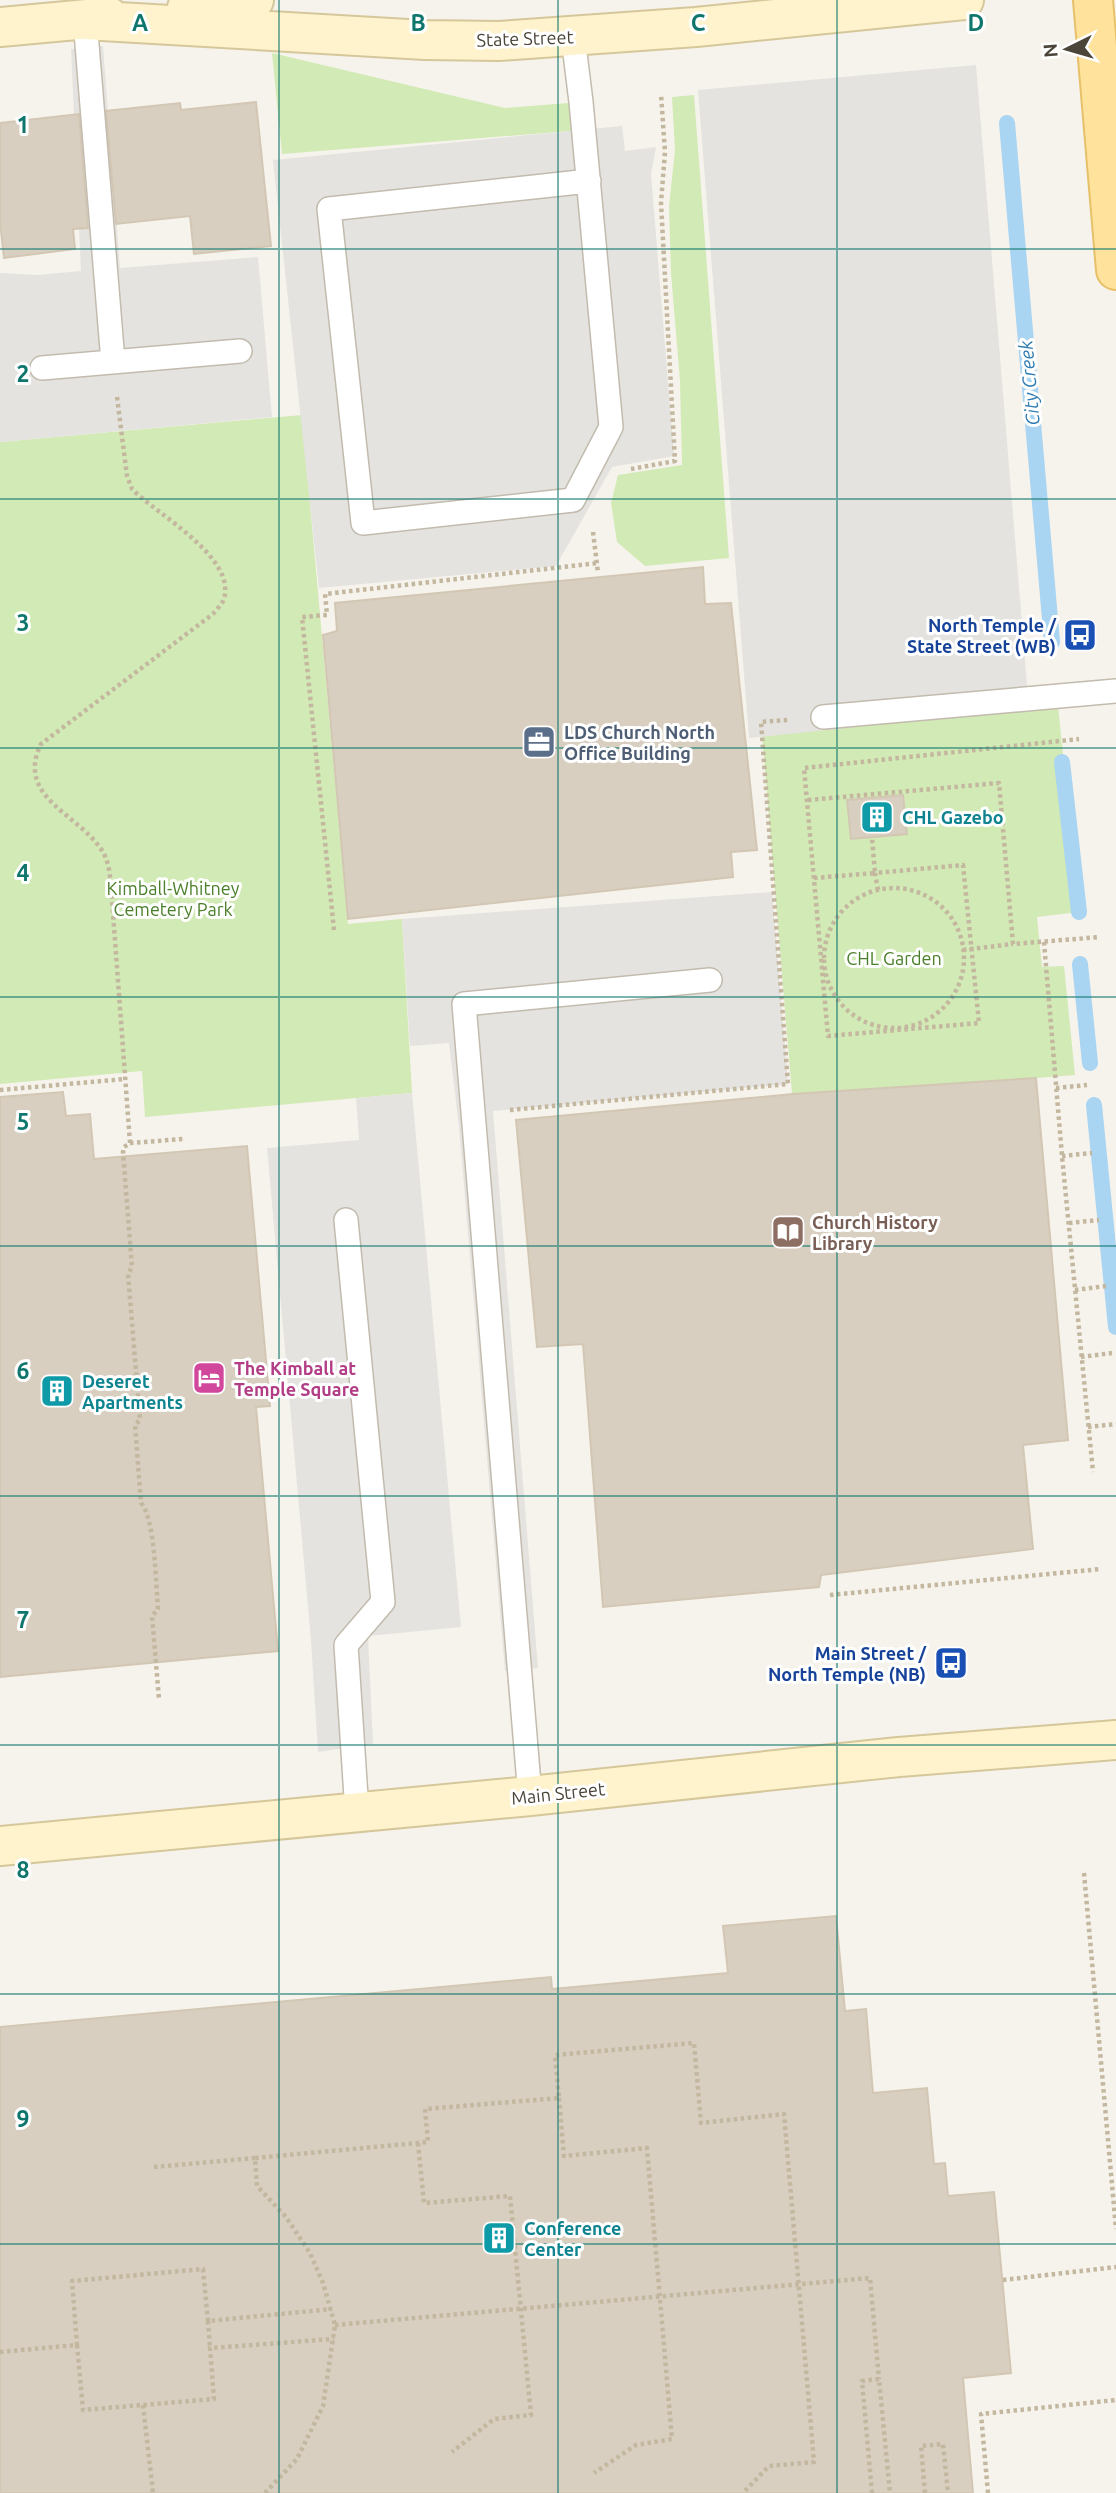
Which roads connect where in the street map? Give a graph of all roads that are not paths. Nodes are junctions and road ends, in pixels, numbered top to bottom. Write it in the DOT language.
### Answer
graph roads {
  1 [pos="254,0"];
  2 [pos="964,0"];
  3 [pos="1093,0"];
  4 [pos="85,20"];
  5 [pos="0,27"];
  6 [pos="573,37"];
  7 [pos="589,181"];
  8 [pos="1116,270"];
  9 [pos="240,351"];
  10 [pos="113,362"];
  11 [pos="43,368"];
  12 [pos="1116,691"];
  13 [pos="824,717"];
  14 [pos="710,980"];
  15 [pos="346,1220"];
  16 [pos="1116,1740"];
  17 [pos="530,1796"];
  18 [pos="357,1812"];
  19 [pos="0,1846"];
  1 -- 4 [label="main road, State Street"];
  2 -- 6 [label="main road, State Street"];
  3 -- 8 [label="main road"];
  4 -- 5 [label="main road, State Street"];
  4 -- 6 [label="main road, State Street"];
  4 -- 10 [label="lane"];
  6 -- 7 [label="lane"];
  7 -- 7 [label="lane"];
  9 -- 10 [label="lane"];
  10 -- 11 [label="lane"];
  12 -- 13 [label="lane"];
  14 -- 17 [label="lane"];
  15 -- 18 [label="lane"];
  16 -- 17 [label="main road, Main Street"];
  17 -- 18 [label="main road, Main Street"];
  18 -- 19 [label="main road, Main Street"];
}
